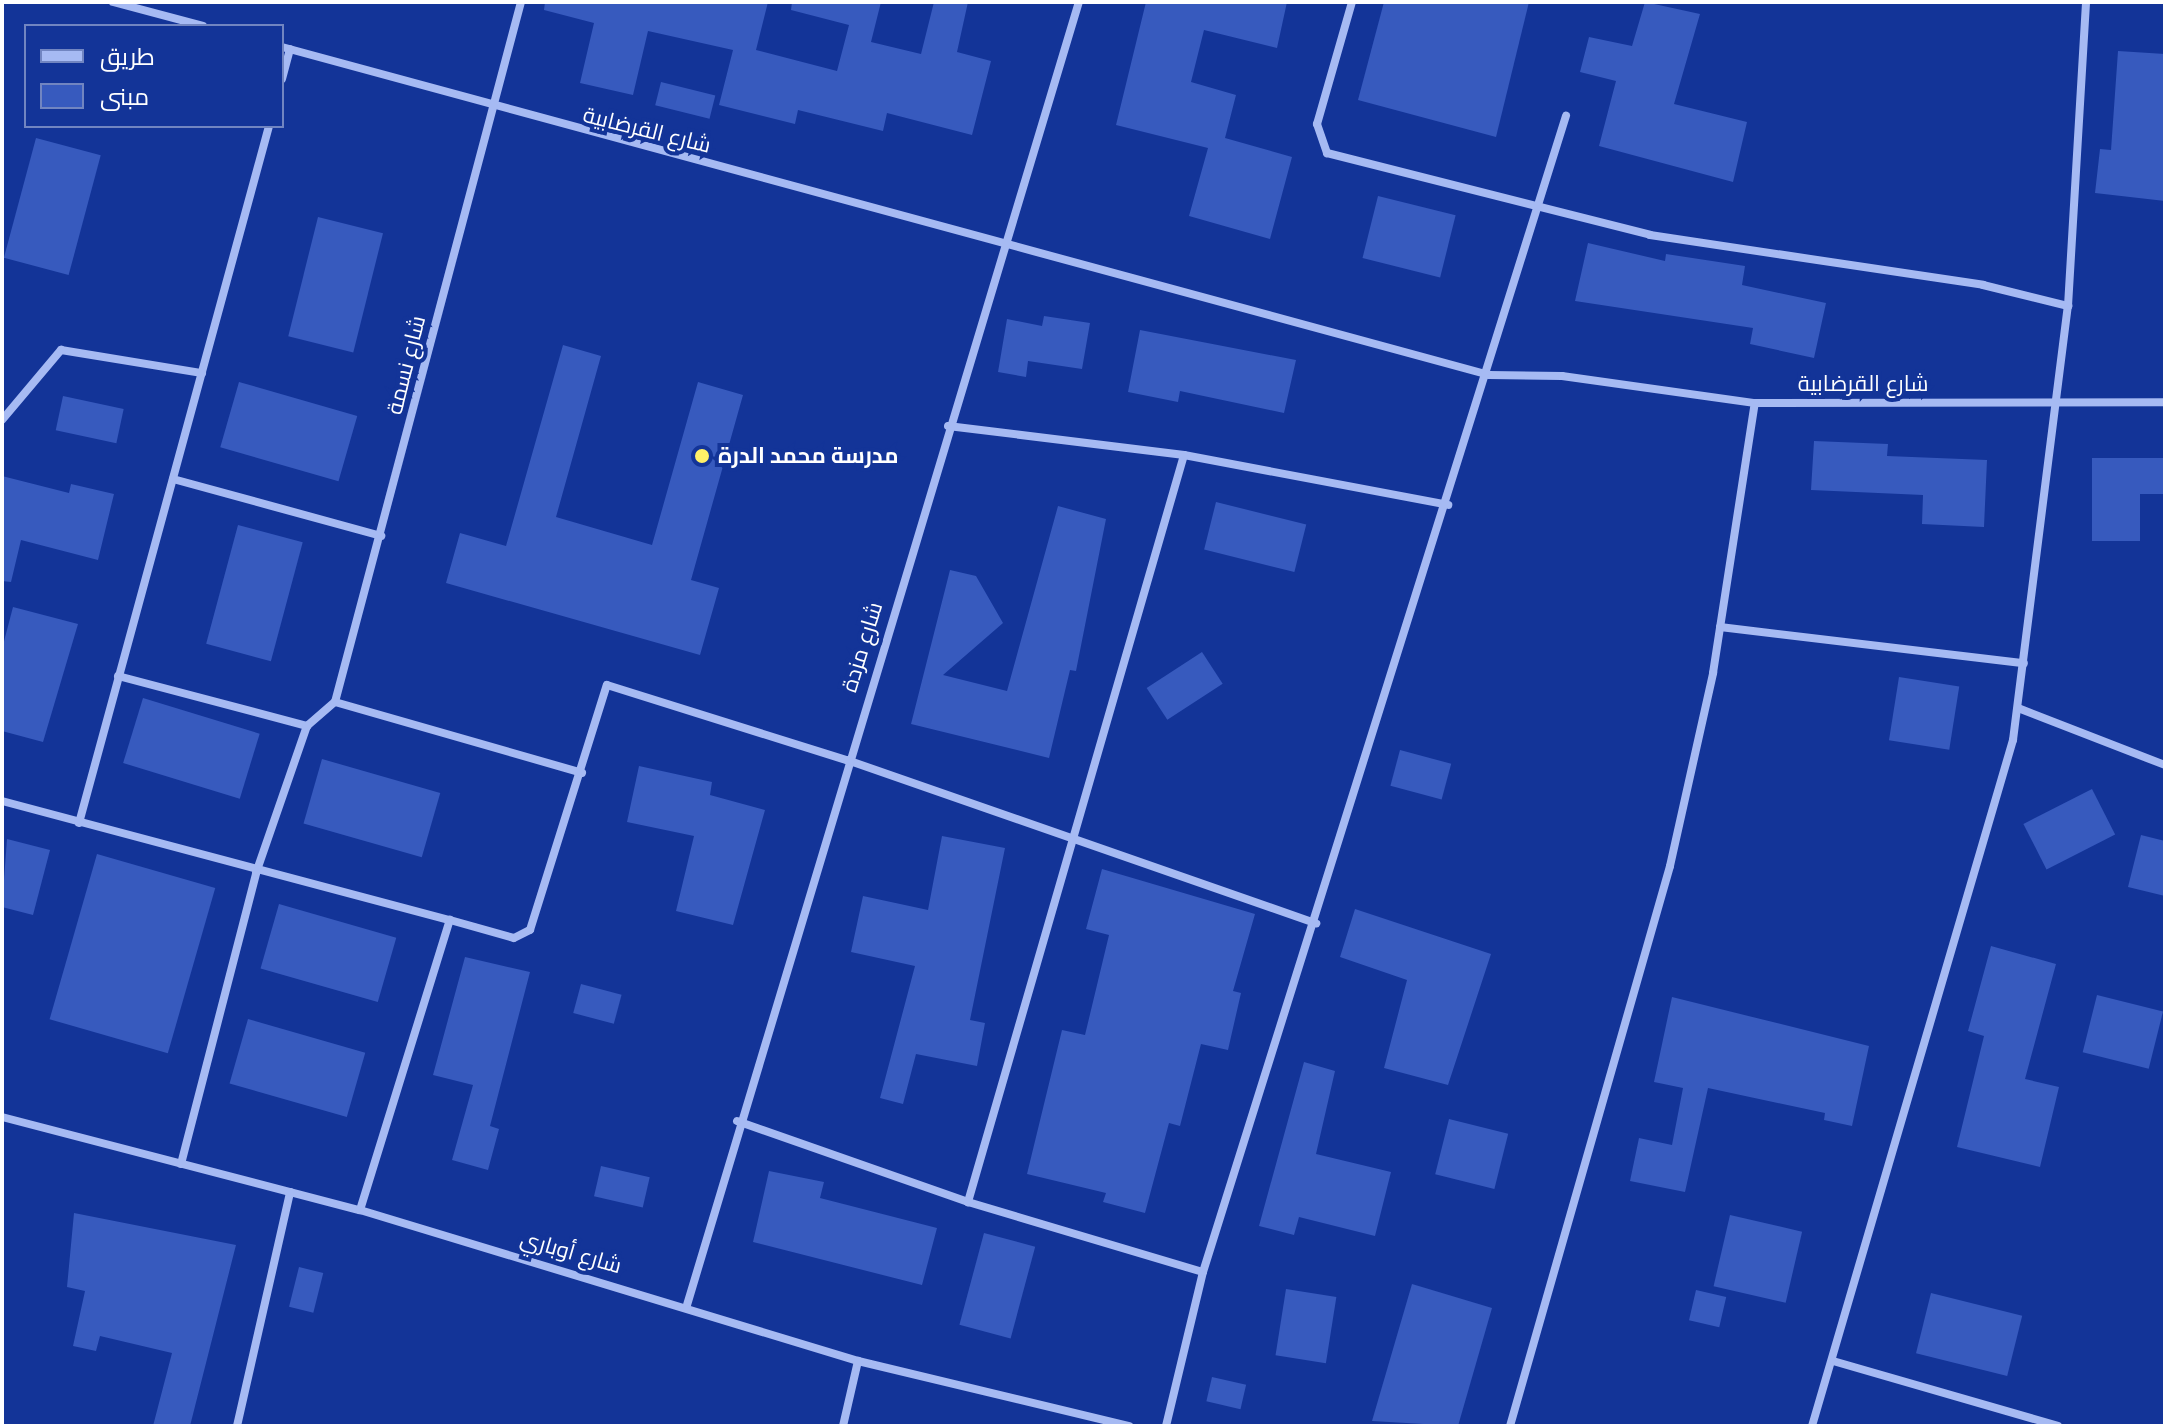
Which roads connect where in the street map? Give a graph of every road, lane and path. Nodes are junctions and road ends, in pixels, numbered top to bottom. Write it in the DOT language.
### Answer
graph roads {
  1 [pos="113,2"];
  2 [pos="521,2"];
  3 [pos="1079,2"];
  4 [pos="1352,2"];
  5 [pos="2086,2"];
  6 [pos="196,24"];
  7 [pos="286,48"];
  8 [pos="491,109"];
  9 [pos="1566,116"];
  10 [pos="268,128"];
  11 [pos="1539,211"];
  12 [pos="1005,240"];
  13 [pos="2068,306"];
  14 [pos="202,373"];
  15 [pos="1489,375"];
  16 [pos="2058,398"];
  17 [pos="2165,402"];
  18 [pos="1755,403"];
  19 [pos="2,420"];
  20 [pos="948,426"];
  21 [pos="1184,455"];
  22 [pos="173,479"];
  23 [pos="1448,505"];
  24 [pos="381,536"];
  25 [pos="1720,627"];
  26 [pos="2024,663"];
  27 [pos="118,676"];
  28 [pos="335,702"];
  29 [pos="2018,708"];
  30 [pos="307,726"];
  31 [pos="847,760"];
  32 [pos="2165,765"];
  33 [pos="582,773"];
  34 [pos="2,801"];
  35 [pos="79,823"];
  36 [pos="1077,838"];
  37 [pos="256,873"];
  38 [pos="450,920"];
  39 [pos="1316,923"];
  40 [pos="2,1117"];
  41 [pos="737,1121"];
  42 [pos="181,1164"];
  43 [pos="290,1192"];
  44 [pos="968,1202"];
  45 [pos="360,1210"];
  46 [pos="1203,1272"];
  47 [pos="687,1305"];
  48 [pos="858,1361"];
  49 [pos="1833,1361"];
  50 [pos="237,1426"];
  51 [pos="843,1426"];
  52 [pos="1129,1426"];
  53 [pos="1166,1426"];
  54 [pos="1510,1426"];
  55 [pos="1812,1426"];
  56 [pos="2058,1426"];
  1 -- 6 [label="street"];
  2 -- 8 [label="street, شارع نسمة"];
  3 -- 12 [label="street, شارع مزدة"];
  4 -- 11 [label="street"];
  5 -- 13 [label="street"];
  7 -- 8 [label="street, شارع القرضابية"];
  8 -- 12 [label="street, شارع القرضابية"];
  8 -- 24 [label="street, شارع نسمة"];
  9 -- 11 [label="street"];
  10 -- 14 [label="street"];
  11 -- 13 [label="street"];
  11 -- 15 [label="street"];
  12 -- 15 [label="street, شارع القرضابية"];
  12 -- 20 [label="street, شارع مزدة"];
  13 -- 16 [label="street"];
  14 -- 19 [label="street"];
  14 -- 22 [label="street"];
  15 -- 18 [label="street, شارع القرضابية"];
  15 -- 23 [label="street"];
  16 -- 17 [label="street, شارع القرضابية"];
  16 -- 18 [label="street, شارع القرضابية"];
  16 -- 26 [label="street"];
  18 -- 25 [label="street"];
  20 -- 21 [label="street"];
  20 -- 31 [label="street, شارع مزدة"];
  21 -- 23 [label="street"];
  21 -- 36 [label="street"];
  22 -- 24 [label="street"];
  22 -- 27 [label="street"];
  23 -- 39 [label="street"];
  24 -- 28 [label="street, شارع نسمة"];
  25 -- 26 [label="street"];
  25 -- 54 [label="street"];
  26 -- 29 [label="street"];
  27 -- 30 [label="street"];
  27 -- 35 [label="street"];
  28 -- 30 [label="street"];
  28 -- 33 [label="street"];
  29 -- 32 [label="street"];
  29 -- 49 [label="street"];
  30 -- 37 [label="street"];
  31 -- 33 [label="street"];
  31 -- 36 [label="street"];
  31 -- 41 [label="street, شارع مزدة"];
  33 -- 38 [label="street"];
  34 -- 35 [label="street"];
  35 -- 37 [label="street"];
  36 -- 39 [label="street"];
  36 -- 44 [label="street"];
  37 -- 38 [label="street"];
  37 -- 42 [label="street"];
  38 -- 45 [label="street"];
  39 -- 46 [label="street"];
  40 -- 42 [label="street, شارع أوباري"];
  41 -- 44 [label="street"];
  41 -- 47 [label="street, شارع مزدة"];
  42 -- 43 [label="street, شارع أوباري"];
  43 -- 45 [label="street, شارع أوباري"];
  43 -- 50 [label="street"];
  44 -- 46 [label="street"];
  45 -- 47 [label="street, شارع أوباري"];
  46 -- 53 [label="street"];
  47 -- 48 [label="street, شارع أوباري"];
  48 -- 51 [label="street"];
  48 -- 52 [label="street, شارع أوباري"];
  49 -- 55 [label="street"];
  49 -- 56 [label="street"];
}
